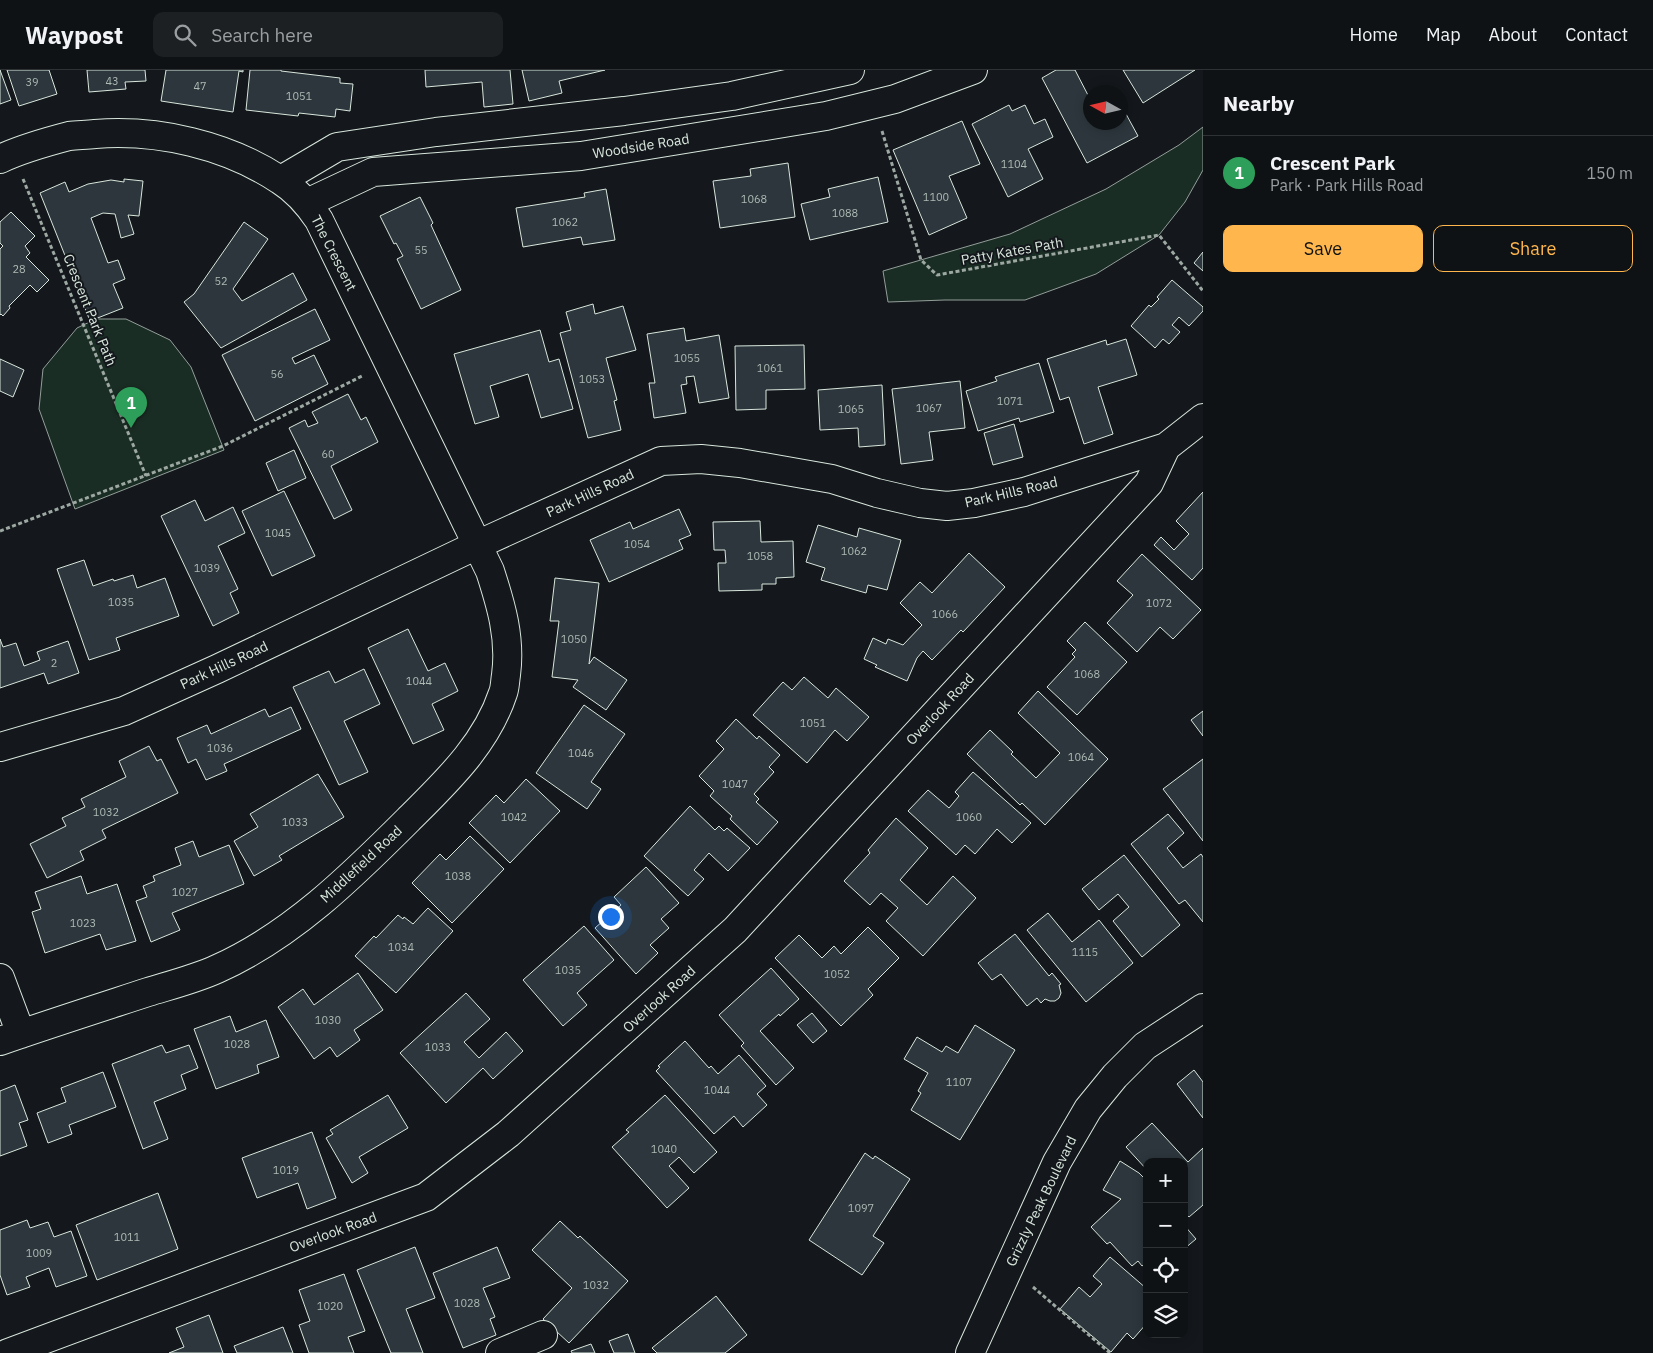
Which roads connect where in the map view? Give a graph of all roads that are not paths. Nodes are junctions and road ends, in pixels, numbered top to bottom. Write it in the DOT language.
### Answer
graph roads {
  1 [pos="972,70"];
  2 [pos="837,71"];
  3 [pos="6,156"];
  4 [pos="281,180"];
  5 [pos="307,203"];
  6 [pos="1203,418"];
  7 [pos="1166,447"];
  8 [pos="477,545"];
  9 [pos="0,747"];
  10 [pos="0,978"];
  11 [pos="1203,1008"];
  12 [pos="11,1037"];
  13 [pos="543,1334"];
  14 [pos="8,1353"];
  15 [pos="500,1353"];
  16 [pos="970,1353"];
  1 -- 5 [label="street, Woodside Road"];
  2 -- 4 [label="street"];
  3 -- 4 [label="street, The Crescent"];
  4 -- 5 [label="street, The Crescent"];
  5 -- 8 [label="street, The Crescent"];
  6 -- 7 [label="street, Park Hills Road"];
  7 -- 8 [label="street, Park Hills Road"];
  7 -- 14 [label="street, Overlook Road"];
  8 -- 9 [label="street, Park Hills Road"];
  8 -- 12 [label="street, Middlefield Road"];
  10 -- 12 [label="street"];
  11 -- 16 [label="street, Grizzly Peak Boulevard"];
  13 -- 15 [label="street"];
}
